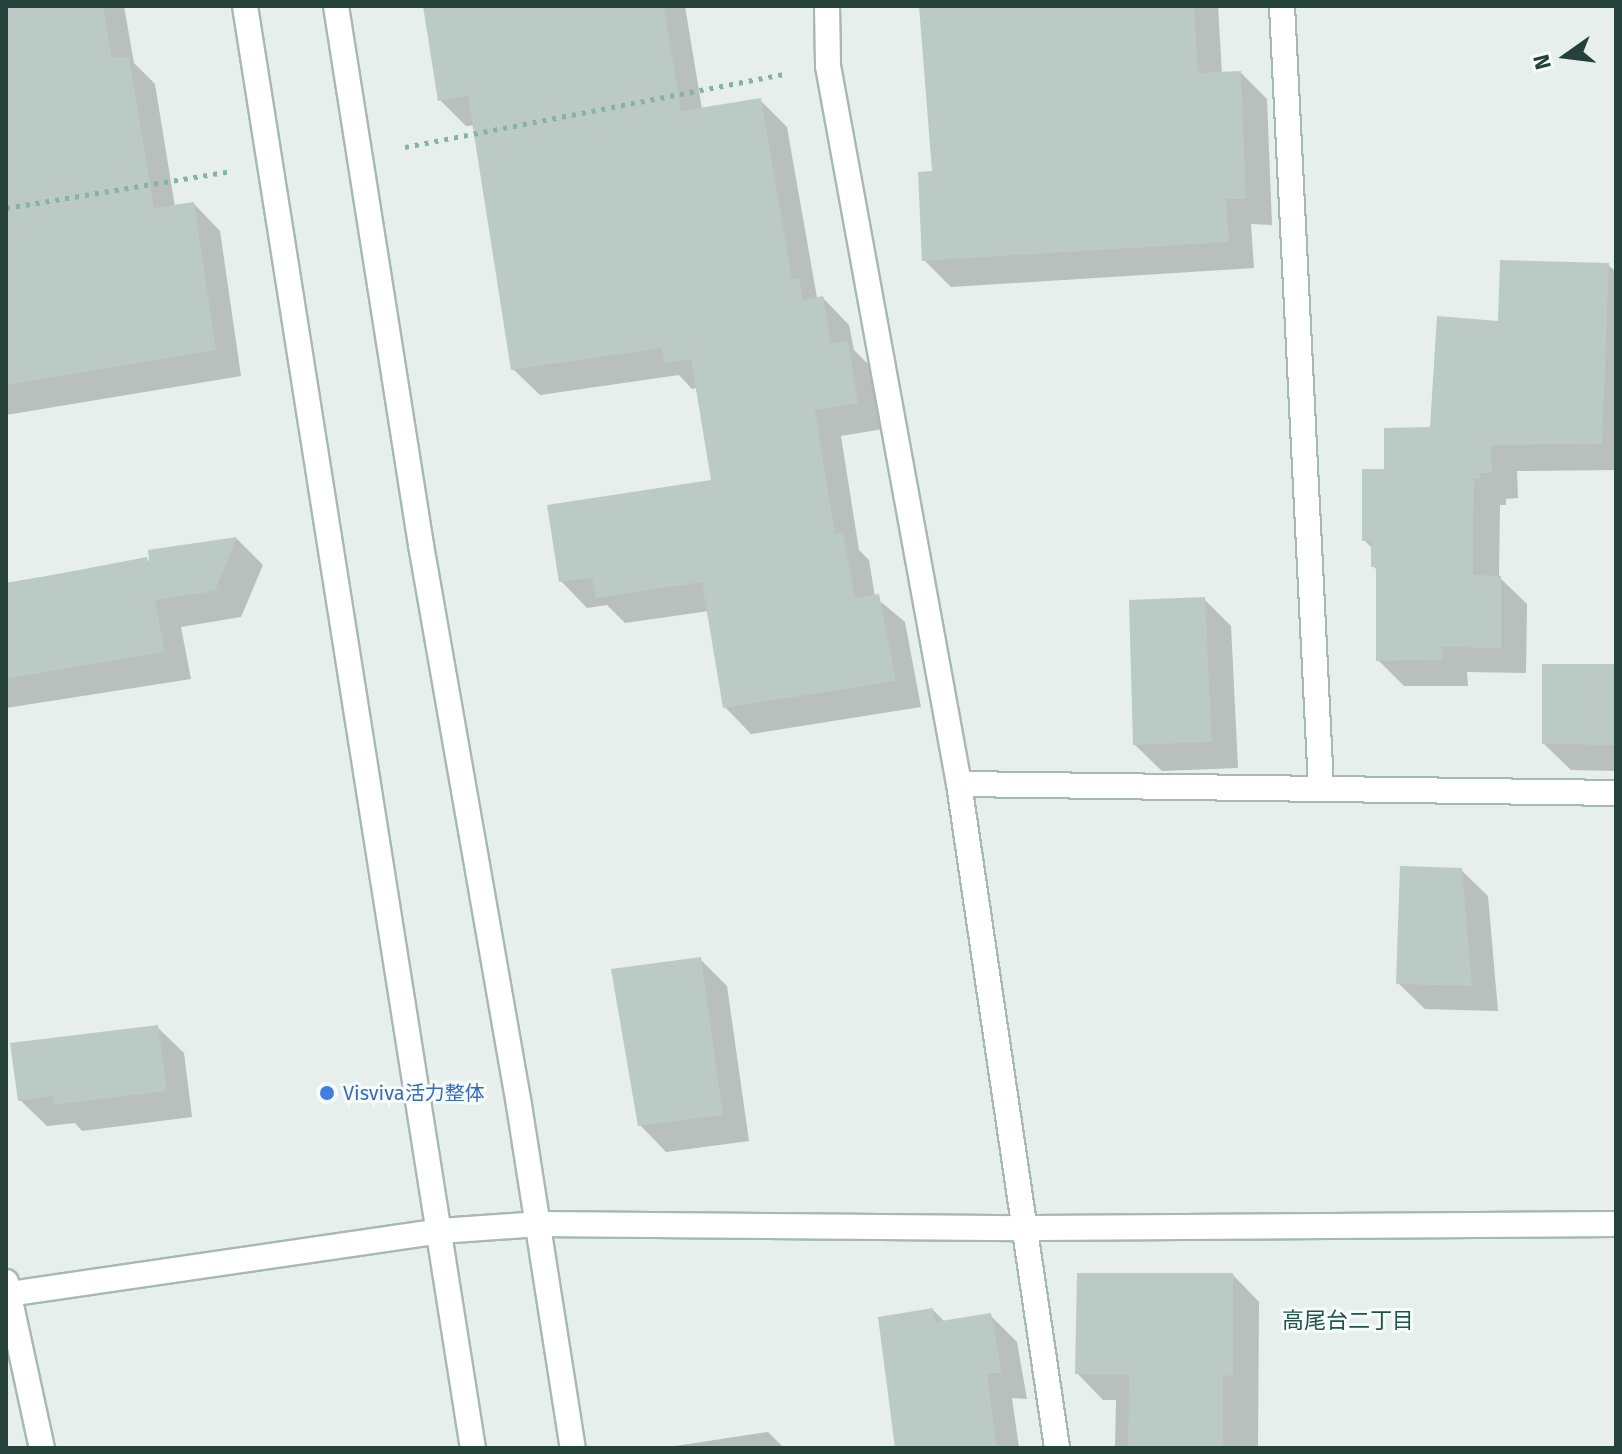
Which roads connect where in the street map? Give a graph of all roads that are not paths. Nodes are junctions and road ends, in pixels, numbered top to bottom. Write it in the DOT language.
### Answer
graph roads {
  1 [pos="245,6"];
  2 [pos="336,6"];
  3 [pos="827,6"];
  4 [pos="1282,6"];
  5 [pos="959,784"];
  6 [pos="1321,787"];
  7 [pos="1616,793"];
  8 [pos="539,1224"];
  9 [pos="1616,1224"];
  10 [pos="1023,1228"];
  11 [pos="440,1231"];
  12 [pos="7,1288"];
  13 [pos="42,1448"];
  14 [pos="473,1448"];
  15 [pos="573,1448"];
  16 [pos="1057,1448"];
  1 -- 11 [label="street"];
  2 -- 8 [label="street"];
  3 -- 5 [label="street"];
  4 -- 6 [label="street"];
  5 -- 6 [label="street"];
  5 -- 10 [label="street"];
  6 -- 7 [label="street"];
  8 -- 10 [label="street"];
  8 -- 11 [label="street"];
  8 -- 15 [label="street"];
  9 -- 10 [label="street"];
  10 -- 16 [label="street"];
  11 -- 12 [label="street"];
  11 -- 14 [label="street"];
  12 -- 13 [label="street"];
}
